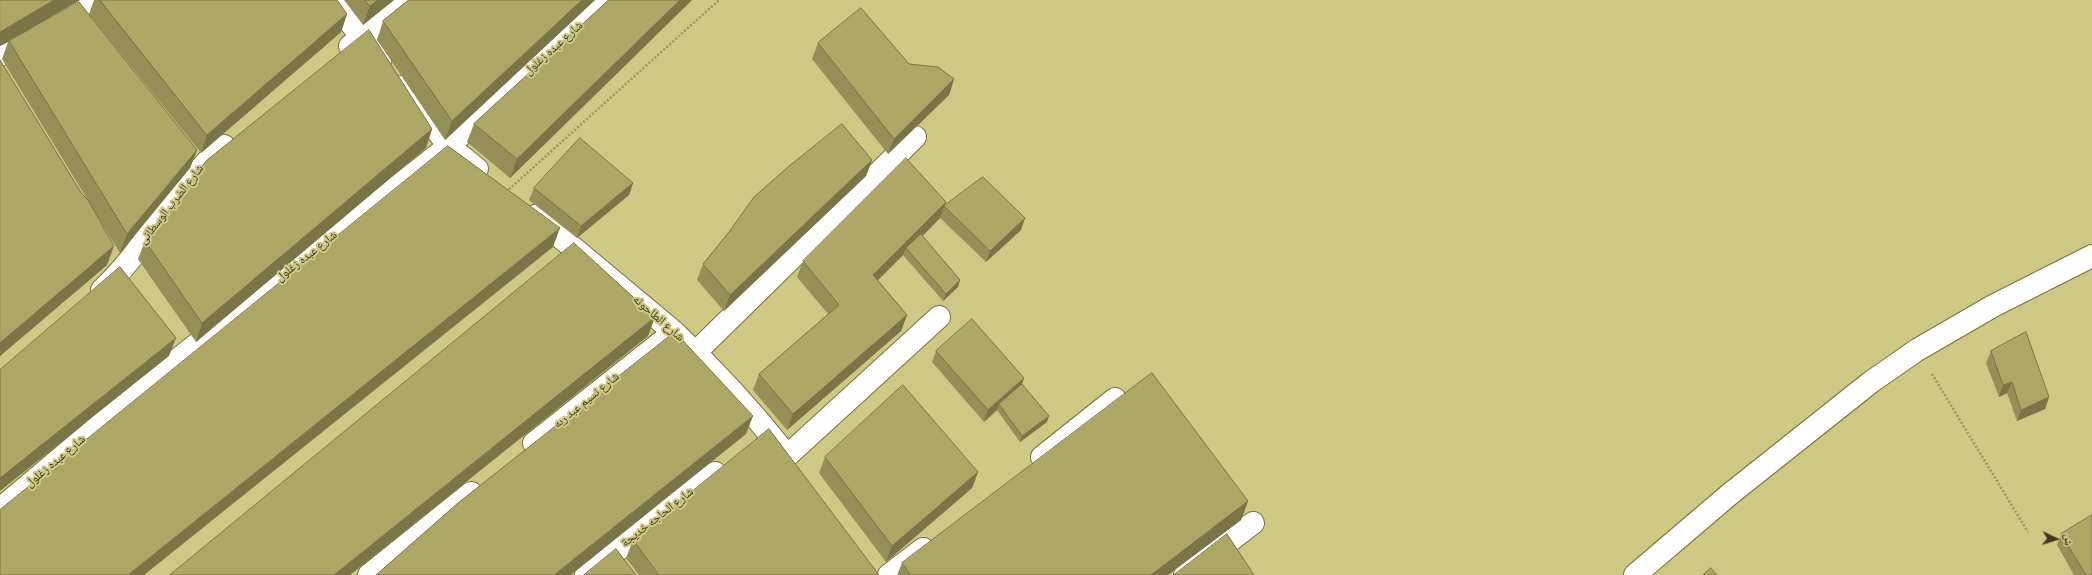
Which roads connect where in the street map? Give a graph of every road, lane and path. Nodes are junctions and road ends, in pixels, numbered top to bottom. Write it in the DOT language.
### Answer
graph roads {
  1 [pos="333,0"];
  2 [pos="408,0"];
  3 [pos="608,0"];
  4 [pos="719,0"];
  5 [pos="83,5"];
  6 [pos="90,28"];
  7 [pos="361,37"];
  8 [pos="336,57"];
  9 [pos="1,65"];
  10 [pos="238,135"];
  11 [pos="915,137"];
  12 [pos="449,146"];
  13 [pos="511,197"];
  14 [pos="575,249"];
  15 [pos="110,250"];
  16 [pos="2092,256"];
  17 [pos="556,264"];
  18 [pos="122,270"];
  19 [pos="135,288"];
  20 [pos="89,301"];
  21 [pos="939,317"];
  22 [pos="674,332"];
  23 [pos="169,337"];
  24 [pos="1917,350"];
  25 [pos="696,352"];
  26 [pos="182,356"];
  27 [pos="1115,399"];
  28 [pos="768,432"];
  29 [pos="750,446"];
  30 [pos="518,456"];
  31 [pos="786,456"];
  32 [pos="731,461"];
  33 [pos="1024,471"];
  34 [pos="801,475"];
  35 [pos="487,481"];
  36 [pos="0,509"];
  37 [pos="1253,523"];
  38 [pos="2028,532"];
  39 [pos="938,537"];
  40 [pos="880,573"];
  41 [pos="369,575"];
  42 [pos="586,575"];
  43 [pos="1185,575"];
  44 [pos="1635,575"];
  1 -- 7 [label="street, شارع الطاحونه"];
  2 -- 7 [label="street"];
  3 -- 12 [label="street, شارع عبده زغلول"];
  4 -- 13 [label="path"];
  5 -- 6 [label="street"];
  5 -- 9 [label="street"];
  7 -- 8 [label="street"];
  7 -- 12 [label="street, شارع الطاحونه"];
  10 -- 18 [label="street, شارع الضرب الوسطانى"];
  11 -- 25 [label="street"];
  12 -- 13 [label="street, شارع الطاحونه"];
  12 -- 26 [label="street, شارع عبده زغلول"];
  13 -- 14 [label="street, شارع الطاحونه"];
  14 -- 17 [label="street"];
  14 -- 22 [label="street, شارع الطاحونه"];
  15 -- 18 [label="street"];
  16 -- 24 [label="street"];
  18 -- 19 [label="street"];
  18 -- 20 [label="street, شارع الضرب الوسطانى"];
  21 -- 31 [label="street"];
  22 -- 25 [label="street, شارع الطاحونه"];
  22 -- 30 [label="street, شارع نسيم عبد ربه"];
  23 -- 26 [label="street"];
  24 -- 38 [label="path"];
  24 -- 44 [label="street"];
  25 -- 28 [label="street, شارع الطاحونه"];
  26 -- 36 [label="street, شارع عبده زغلول"];
  27 -- 33 [label="street"];
  28 -- 29 [label="street"];
  28 -- 31 [label="street, شارع الطاحونه"];
  31 -- 34 [label="street, شارع الطاحونه"];
  32 -- 42 [label="street, شارع الحاجه خديجة"];
  35 -- 41 [label="street"];
  37 -- 43 [label="street"];
  39 -- 40 [label="street"];
}
